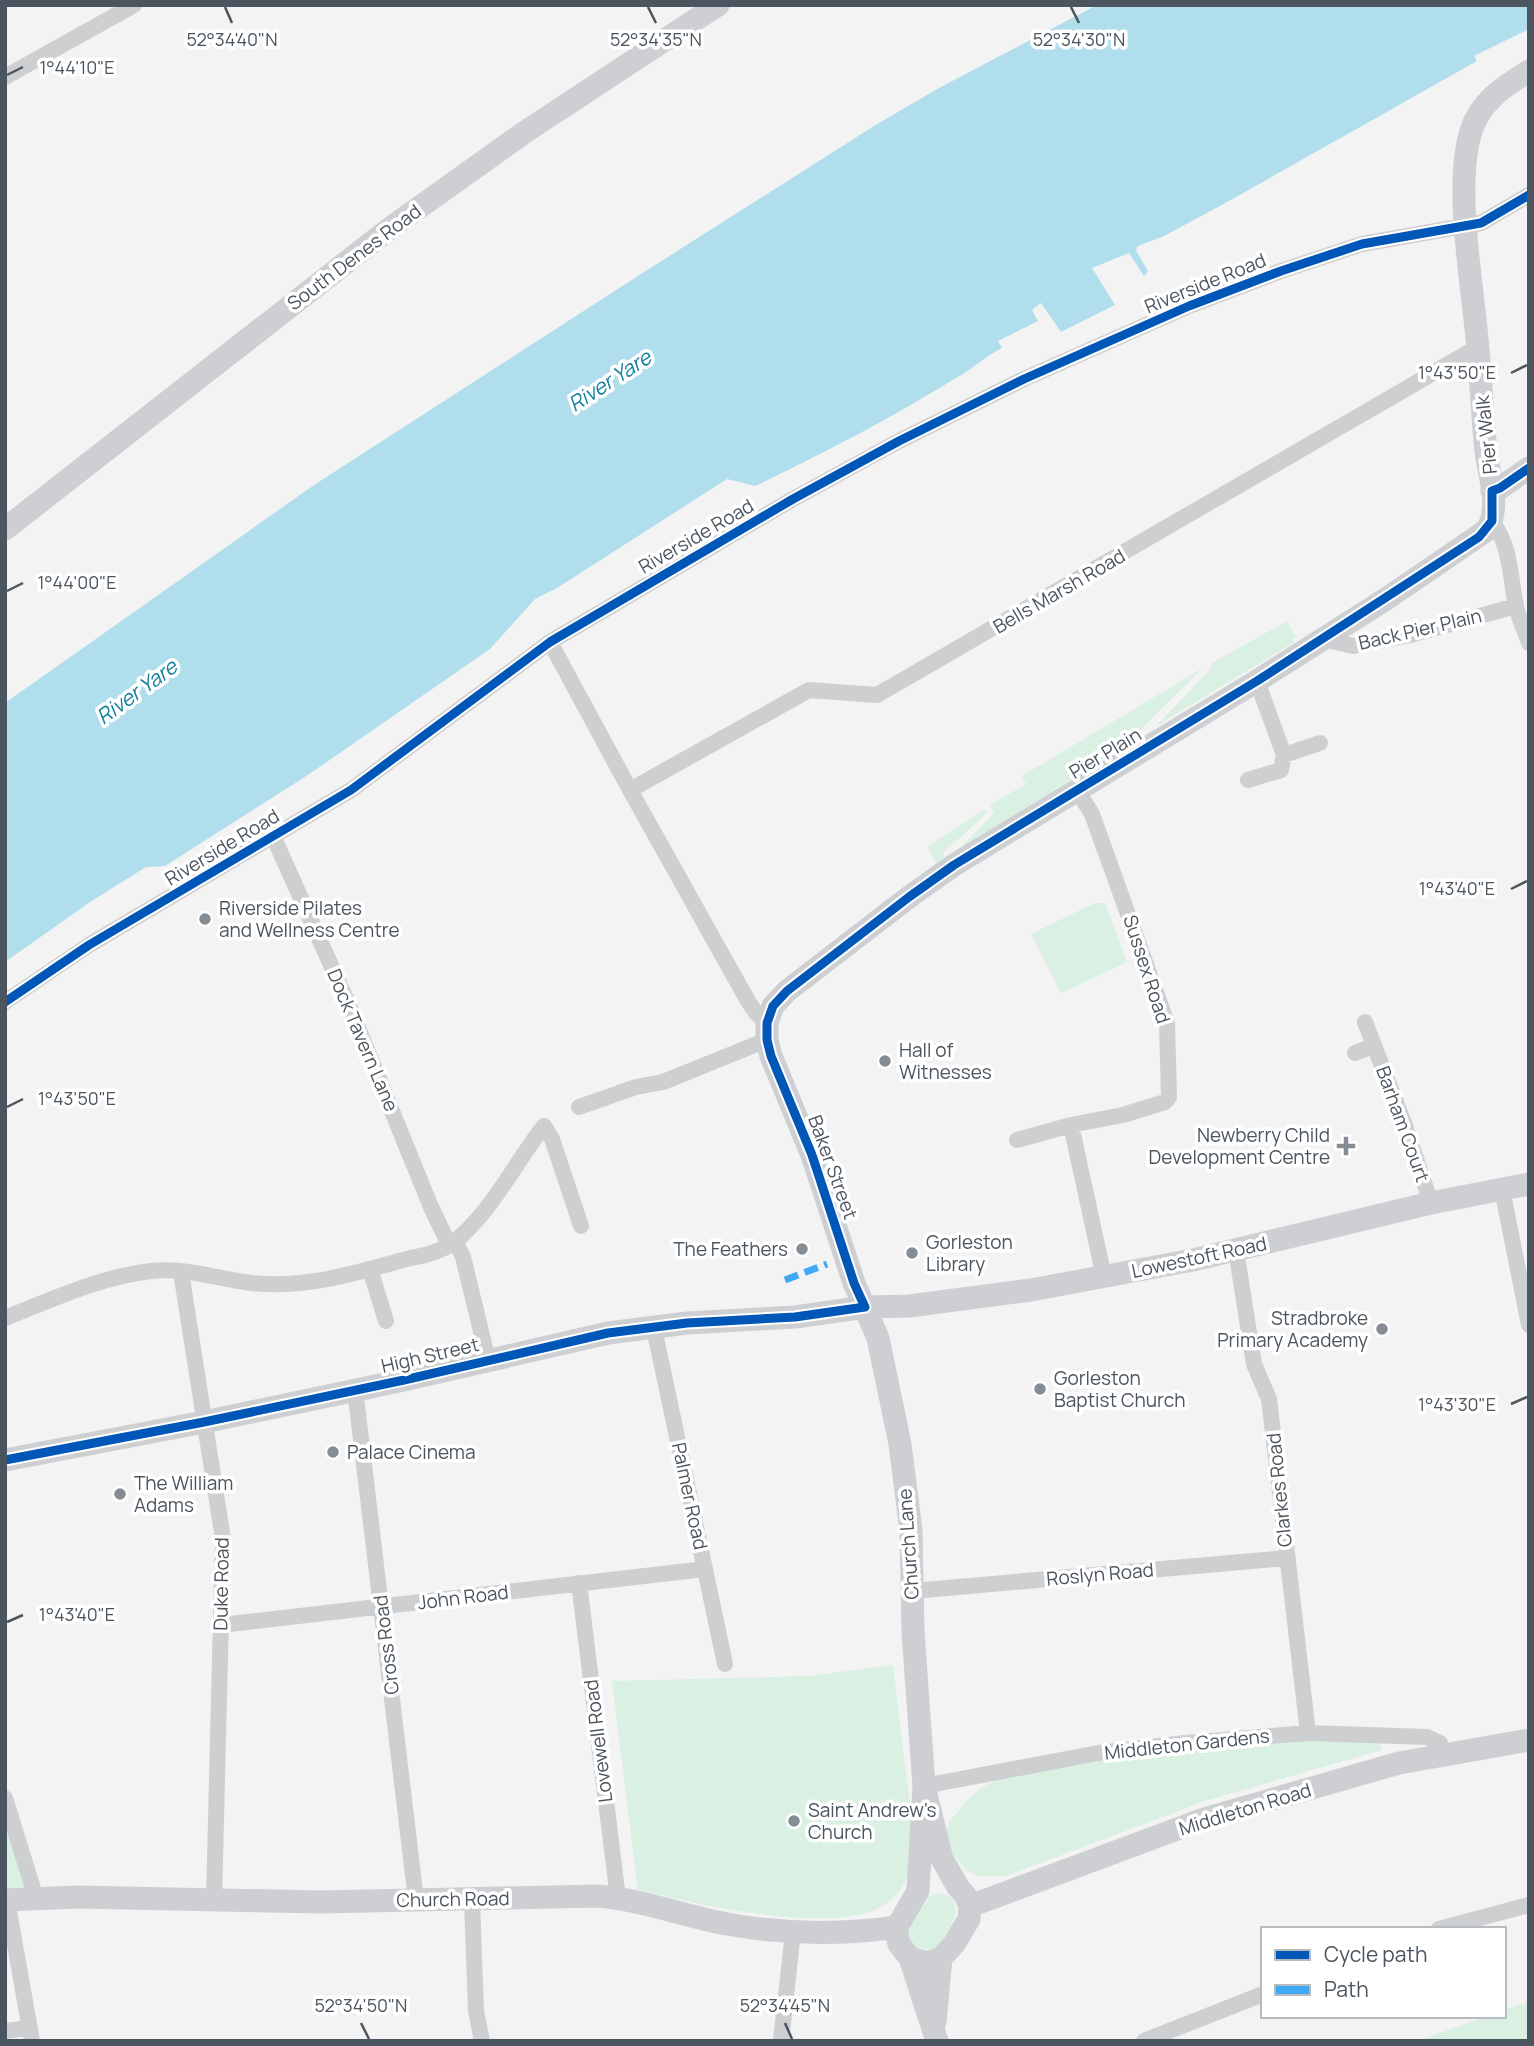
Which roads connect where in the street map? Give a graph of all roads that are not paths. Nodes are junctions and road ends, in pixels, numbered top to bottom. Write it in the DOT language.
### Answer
graph roads {
  1 [pos="134,5"];
  2 [pos="718,5"];
  3 [pos="1529,71"];
  4 [pos="5,77"];
  5 [pos="1529,195"];
  6 [pos="1466,224"];
  7 [pos="1479,349"];
  8 [pos="1529,468"];
  9 [pos="1492,491"];
  10 [pos="1492,521"];
  11 [pos="5,529"];
  12 [pos="1529,568"];
  13 [pos="1512,570"];
  14 [pos="1516,606"];
  15 [pos="1323,639"];
  16 [pos="550,642"];
  17 [pos="1529,643"];
  18 [pos="1257,681"];
  19 [pos="1320,743"];
  20 [pos="1284,755"];
  21 [pos="1248,780"];
  22 [pos="630,790"];
  23 [pos="1077,790"];
  24 [pos="273,835"];
  25 [pos="5,1002"];
  26 [pos="1365,1022"];
  27 [pos="767,1031"];
  28 [pos="1373,1046"];
  29 [pos="1355,1053"];
  30 [pos="579,1107"];
  31 [pos="1070,1125"];
  32 [pos="1017,1140"];
  33 [pos="1529,1184"];
  34 [pos="1502,1189"];
  35 [pos="1431,1203"];
  36 [pos="581,1226"];
  37 [pos="452,1243"];
  38 [pos="1236,1250"];
  39 [pos="370,1269"];
  40 [pos="181,1272"];
  41 [pos="1104,1277"];
  42 [pos="865,1307"];
  43 [pos="5,1318"];
  44 [pos="386,1321"];
  45 [pos="1529,1325"];
  46 [pos="654,1328"];
  47 [pos="488,1360"];
  48 [pos="355,1389"];
  49 [pos="204,1422"];
  50 [pos="5,1460"];
  51 [pos="1287,1558"];
  52 [pos="705,1569"];
  53 [pos="579,1583"];
  54 [pos="912,1591"];
  55 [pos="381,1607"];
  56 [pos="221,1625"];
  57 [pos="725,1664"];
  58 [pos="1308,1733"];
  59 [pos="1529,1740"];
  60 [pos="1443,1754"];
  61 [pos="924,1786"];
  62 [pos="5,1798"];
  63 [pos="918,1891"];
  64 [pos="964,1897"];
  65 [pos="36,1898"];
  66 [pos="618,1898"];
  67 [pos="472,1899"];
  68 [pos="6,1900"];
  69 [pos="214,1900"];
  70 [pos="416,1900"];
  71 [pos="1529,1905"];
  72 [pos="897,1927"];
  73 [pos="1446,1927"];
  74 [pos="793,1932"];
  75 [pos="910,1958"];
  76 [pos="941,1958"];
  77 [pos="1261,1995"];
  78 [pos="5,2031"];
  79 [pos="31,2034"];
  80 [pos="936,2038"];
  81 [pos="482,2041"];
  82 [pos="781,2041"];
  83 [pos="1144,2041"];
  1 -- 4 [label="street"];
  2 -- 11 [label="street, South Denes Road"];
  3 -- 6 [label="street, Pier Walk"];
  5 -- 6 [label="street, Riverside Road"];
  6 -- 7 [label="street, Pier Walk"];
  6 -- 16 [label="street, Riverside Road"];
  7 -- 9 [label="street, Pier Walk"];
  7 -- 22 [label="street, Bells Marsh Road"];
  8 -- 9 [label="street"];
  9 -- 10 [label="street, Pier Walk"];
  10 -- 13 [label="street"];
  10 -- 15 [label="street, Pier Plain"];
  12 -- 13 [label="street"];
  13 -- 14 [label="street"];
  14 -- 15 [label="street, Back Pier Plain"];
  14 -- 17 [label="street"];
  15 -- 18 [label="street, Pier Plain"];
  16 -- 22 [label="street, Baker Street"];
  16 -- 24 [label="street, Riverside Road"];
  18 -- 20 [label="street"];
  18 -- 23 [label="street, Pier Plain"];
  19 -- 20 [label="street"];
  20 -- 21 [label="street"];
  22 -- 27 [label="street, Baker Street"];
  23 -- 27 [label="street, Pier Plain"];
  23 -- 31 [label="street, Sussex Road"];
  24 -- 25 [label="street, Riverside Road"];
  24 -- 37 [label="street, Dock Tavern Lane"];
  26 -- 28 [label="street, Barham Court"];
  27 -- 30 [label="street"];
  27 -- 42 [label="street, Baker Street"];
  28 -- 29 [label="street, Barham Court"];
  28 -- 35 [label="street, Barham Court"];
  31 -- 32 [label="street, Sussex Road"];
  31 -- 41 [label="street"];
  33 -- 34 [label="street, Lowestoft Road"];
  34 -- 35 [label="street, Lowestoft Road"];
  34 -- 45 [label="street"];
  35 -- 38 [label="street, Lowestoft Road"];
  36 -- 37 [label="street"];
  37 -- 39 [label="street"];
  37 -- 47 [label="street, Dock Tavern Lane"];
  38 -- 41 [label="street, Lowestoft Road"];
  38 -- 51 [label="street, Clarkes Road"];
  39 -- 40 [label="street"];
  39 -- 44 [label="street"];
  40 -- 43 [label="street"];
  40 -- 49 [label="street, Duke Road"];
  41 -- 42 [label="street, Lowestoft Road"];
  42 -- 46 [label="street, High Street"];
  42 -- 54 [label="street, Church Lane"];
  46 -- 47 [label="street, High Street"];
  46 -- 52 [label="street, Palmer Road"];
  47 -- 48 [label="street, High Street"];
  48 -- 49 [label="street, High Street"];
  48 -- 55 [label="street, Cross Road"];
  49 -- 50 [label="street, High Street"];
  49 -- 56 [label="street, Duke Road"];
  51 -- 54 [label="street, Roslyn Road"];
  51 -- 58 [label="street, Clarkes Road"];
  52 -- 53 [label="street, John Road"];
  52 -- 57 [label="street, Palmer Road"];
  53 -- 55 [label="street, John Road"];
  53 -- 66 [label="street, Lovewell Road"];
  54 -- 61 [label="street, Church Lane"];
  55 -- 56 [label="street, John Road"];
  55 -- 70 [label="street, Cross Road"];
  56 -- 69 [label="street, Duke Road"];
  58 -- 60 [label="street, Middleton Gardens"];
  58 -- 61 [label="street, Middleton Gardens"];
  59 -- 60 [label="street, Middleton Road"];
  60 -- 64 [label="street, Middleton Road"];
  61 -- 63 [label="street, Church Lane"];
  61 -- 64 [label="street, Church Lane"];
  62 -- 65 [label="street"];
  63 -- 64 [label="street"];
  63 -- 72 [label="street, Church Lane"];
  64 -- 76 [label="street"];
  65 -- 68 [label="street, Church Road"];
  65 -- 69 [label="street, Church Road"];
  66 -- 67 [label="street, Church Road"];
  66 -- 74 [label="street, Church Road"];
  67 -- 70 [label="street, Church Road"];
  67 -- 81 [label="street"];
  68 -- 79 [label="street"];
  69 -- 70 [label="street, Church Road"];
  71 -- 73 [label="street"];
  72 -- 74 [label="street, Church Road"];
  72 -- 75 [label="street"];
  74 -- 82 [label="street"];
  75 -- 76 [label="street"];
  75 -- 80 [label="street"];
  76 -- 80 [label="street"];
  77 -- 83 [label="street"];
  78 -- 79 [label="street"];
}
